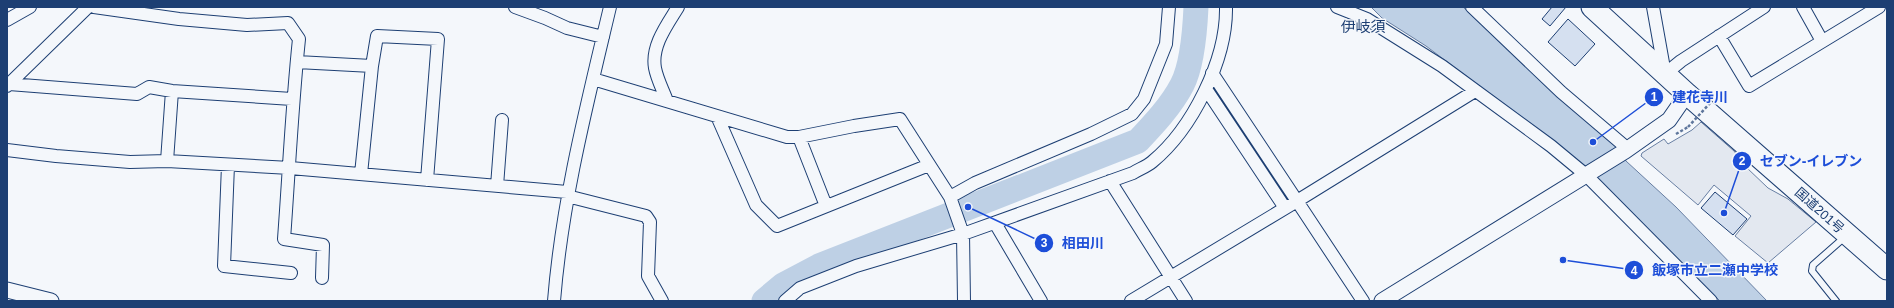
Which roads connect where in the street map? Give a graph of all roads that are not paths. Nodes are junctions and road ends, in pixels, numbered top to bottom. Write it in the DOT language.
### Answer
graph roads {
  1 [pos="30,7"];
  2 [pos="88,7"];
  3 [pos="94,7"];
  4 [pos="515,7"];
  5 [pos="610,7"];
  6 [pos="678,7"];
  7 [pos="1169,7"];
  8 [pos="1226,7"];
  9 [pos="1337,7"];
  10 [pos="1472,7"];
  11 [pos="1592,7"];
  12 [pos="1653,7"];
  13 [pos="1764,7"];
  14 [pos="1803,7"];
  15 [pos="1879,7"];
  16 [pos="7,20"];
  17 [pos="1719,36"];
  18 [pos="603,37"];
  19 [pos="1822,41"];
  20 [pos="297,62"];
  21 [pos="372,66"];
  22 [pos="1212,73"];
  23 [pos="1665,74"];
  24 [pos="593,79"];
  25 [pos="8,85"];
  26 [pos="1206,89"];
  27 [pos="172,91"];
  28 [pos="1475,91"];
  29 [pos="1687,94"];
  30 [pos="292,99"];
  31 [pos="667,101"];
  32 [pos="717,116"];
  33 [pos="502,120"];
  34 [pos="799,137"];
  35 [pos="7,150"];
  36 [pos="1626,150"];
  37 [pos="167,161"];
  38 [pos="228,164"];
  39 [pos="928,165"];
  40 [pos="290,168"];
  41 [pos="361,174"];
  42 [pos="1587,175"];
  43 [pos="427,180"];
  44 [pos="1110,181"];
  45 [pos="498,186"];
  46 [pos="567,194"];
  47 [pos="950,197"];
  48 [pos="1297,201"];
  49 [pos="826,206"];
  50 [pos="1285,208"];
  51 [pos="995,223"];
  52 [pos="963,234"];
  53 [pos="1848,234"];
  54 [pos="1887,269"];
  55 [pos="291,273"];
  56 [pos="1170,277"];
  57 [pos="322,278"];
  58 [pos="7,290"];
  59 [pos="51,301"];
  60 [pos="554,301"];
  61 [pos="662,301"];
  62 [pos="785,301"];
  63 [pos="964,301"];
  64 [pos="1041,301"];
  65 [pos="1131,301"];
  66 [pos="1186,301"];
  67 [pos="1364,301"];
  68 [pos="1382,301"];
  69 [pos="1711,301"];
  70 [pos="1836,301"];
  1 -- 16 [label="street"];
  2 -- 25 [label="street"];
  3 -- 20 [label="street"];
  4 -- 18 [label="street"];
  5 -- 18 [label="street"];
  6 -- 31 [label="street"];
  7 -- 47 [label="street"];
  8 -- 22 [label="street"];
  9 -- 28 [label="street"];
  10 -- 36 [label="street"];
  11 -- 23 [label="highway, 国道201号"];
  12 -- 23 [label="street"];
  13 -- 17 [label="street"];
  14 -- 19 [label="street"];
  15 -- 19 [label="street"];
  17 -- 19 [label="street"];
  17 -- 23 [label="street"];
  18 -- 24 [label="street"];
  20 -- 21 [label="street"];
  20 -- 30 [label="street"];
  21 -- 41 [label="street"];
  21 -- 43 [label="street"];
  22 -- 26 [label="street"];
  22 -- 48 [label="street"];
  23 -- 29 [label="highway, 国道201号"];
  24 -- 31 [label="street"];
  24 -- 46 [label="street"];
  25 -- 27 [label="street"];
  26 -- 44 [label="street"];
  26 -- 50 [label="street"];
  27 -- 30 [label="street"];
  27 -- 37 [label="street"];
  28 -- 42 [label="street"];
  28 -- 48 [label="street"];
  29 -- 36 [label="street"];
  29 -- 53 [label="highway, 国道201号"];
  30 -- 40 [label="street"];
  31 -- 32 [label="street"];
  32 -- 34 [label="street"];
  32 -- 49 [label="street"];
  33 -- 45 [label="street"];
  34 -- 39 [label="street"];
  34 -- 49 [label="street"];
  35 -- 37 [label="street"];
  36 -- 42 [label="street"];
  37 -- 38 [label="street"];
  38 -- 40 [label="street"];
  38 -- 55 [label="street"];
  39 -- 47 [label="street"];
  39 -- 49 [label="street"];
  40 -- 41 [label="street"];
  40 -- 57 [label="street"];
  41 -- 43 [label="street"];
  42 -- 68 [label="street"];
  42 -- 69 [label="street"];
  43 -- 45 [label="street"];
  44 -- 51 [label="street"];
  44 -- 56 [label="street"];
  45 -- 46 [label="street"];
  46 -- 60 [label="street"];
  46 -- 61 [label="street"];
  47 -- 52 [label="street"];
  48 -- 50 [label="street"];
  48 -- 67 [label="street"];
  50 -- 56 [label="street"];
  51 -- 52 [label="street"];
  51 -- 64 [label="street"];
  52 -- 62 [label="street"];
  52 -- 63 [label="street"];
  53 -- 54 [label="highway, 国道201号"];
  53 -- 70 [label="lane"];
  56 -- 65 [label="street"];
  56 -- 66 [label="street"];
  58 -- 59 [label="street"];
}
